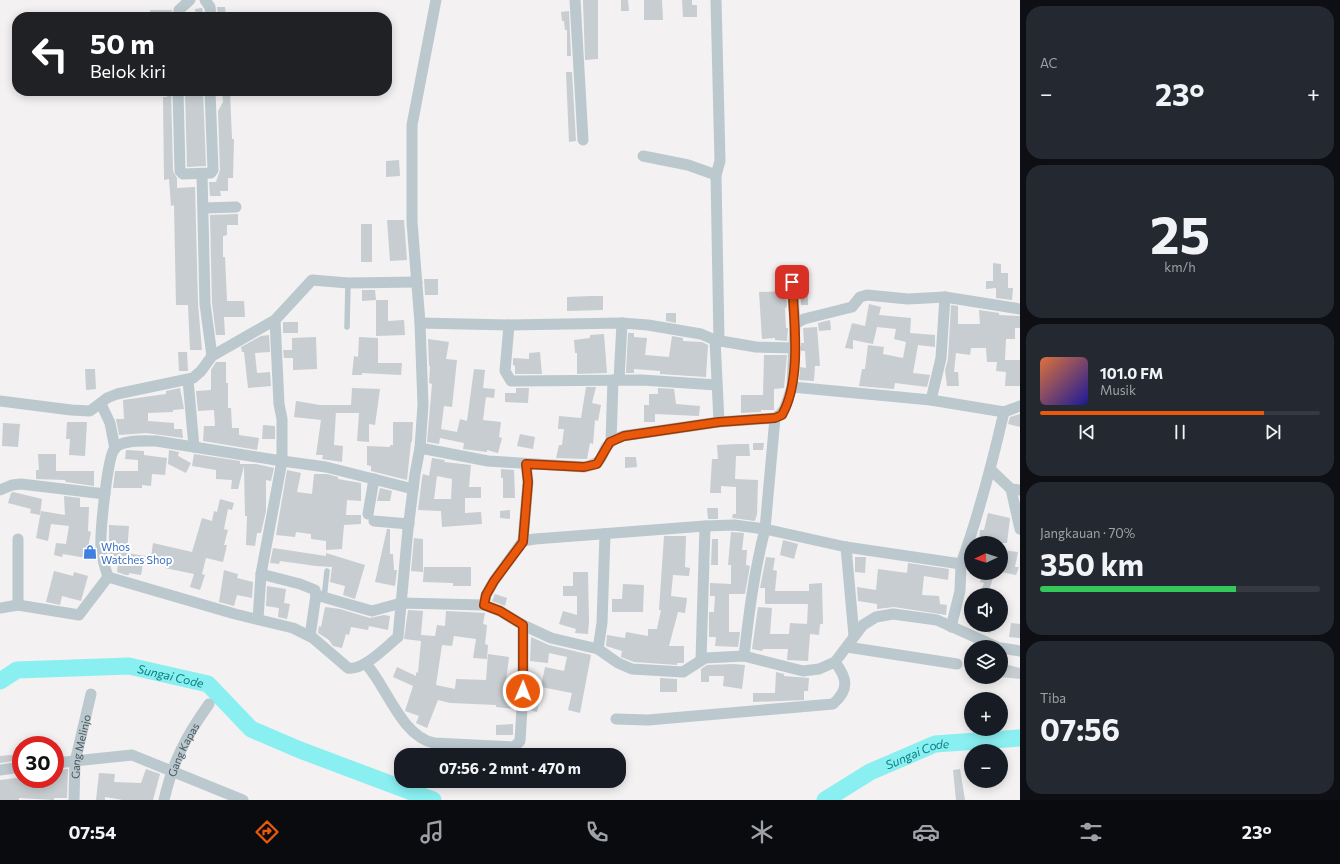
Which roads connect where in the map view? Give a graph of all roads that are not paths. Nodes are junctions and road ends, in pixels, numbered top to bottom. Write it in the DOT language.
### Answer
graph roads {
  1 [pos="190,0"];
  2 [pos="205,0"];
  3 [pos="436,0"];
  4 [pos="575,0"];
  5 [pos="716,0"];
  6 [pos="179,12"];
  7 [pos="210,12"];
  8 [pos="178,96"];
  9 [pos="210,96"];
  10 [pos="583,140"];
  11 [pos="643,156"];
  12 [pos="202,174"];
  13 [pos="716,175"];
  14 [pos="236,207"];
  15 [pos="204,208"];
  16 [pos="417,282"];
  17 [pos="792,282"];
  18 [pos="348,283"];
  19 [pos="945,297"];
  20 [pos="1020,309"];
  21 [pos="275,320"];
  22 [pos="420,323"];
  23 [pos="622,323"];
  24 [pos="795,324"];
  25 [pos="509,325"];
  26 [pos="347,327"];
  27 [pos="717,341"];
  28 [pos="795,348"];
  29 [pos="212,356"];
  30 [pos="188,380"];
  31 [pos="616,380"];
  32 [pos="717,385"];
  33 [pos="792,387"];
  34 [pos="931,400"];
  35 [pos="0,401"];
  36 [pos="100,404"];
  37 [pos="1020,406"];
  38 [pos="1004,412"];
  39 [pos="775,418"];
  40 [pos="719,422"];
  41 [pos="612,442"];
  42 [pos="194,447"];
  43 [pos="420,448"];
  44 [pos="115,449"];
  45 [pos="282,461"];
  46 [pos="526,464"];
  47 [pos="991,470"];
  48 [pos="374,479"];
  49 [pos="413,489"];
  50 [pos="0,490"];
  51 [pos="1015,490"];
  52 [pos="105,494"];
  53 [pos="409,524"];
  54 [pos="705,526"];
  55 [pos="765,529"];
  56 [pos="1020,529"];
  57 [pos="605,534"];
  58 [pos="18,539"];
  59 [pos="523,542"];
  60 [pos="846,547"];
  61 [pos="961,564"];
  62 [pos="327,571"];
  63 [pos="261,574"];
  64 [pos="108,577"];
  65 [pos="320,597"];
  66 [pos="401,603"];
  67 [pos="18,605"];
  68 [pos="484,605"];
  69 [pos="0,608"];
  70 [pos="258,619"];
  71 [pos="523,625"];
  72 [pos="951,627"];
  73 [pos="310,636"];
  74 [pos="854,636"];
  75 [pos="981,640"];
  76 [pos="847,646"];
  77 [pos="598,649"];
  78 [pos="1008,649"];
  79 [pos="1020,651"];
  80 [pos="744,656"];
  81 [pos="701,660"];
  82 [pos="835,662"];
  83 [pos="366,664"];
  84 [pos="957,664"];
  85 [pos="91,694"];
  86 [pos="209,704"];
  87 [pos="616,719"];
  88 [pos="75,762"];
  89 [pos="64,763"];
  90 [pos="12,768"];
  91 [pos="0,770"];
  92 [pos="173,771"];
  93 [pos="74,800"];
  94 [pos="164,800"];
  95 [pos="243,800"];
  1 -- 6 [label="street"];
  2 -- 7 [label="street"];
  3 -- 16 [label="street"];
  4 -- 10 [label="street"];
  5 -- 13 [label="street"];
  8 -- 12 [label="street"];
  9 -- 12 [label="street"];
  11 -- 13 [label="street"];
  12 -- 15 [label="street"];
  13 -- 27 [label="street"];
  14 -- 15 [label="street"];
  15 -- 29 [label="street"];
  16 -- 18 [label="street"];
  16 -- 22 [label="street"];
  17 -- 24 [label="street"];
  18 -- 21 [label="street"];
  18 -- 26 [label="lane"];
  19 -- 20 [label="street"];
  19 -- 24 [label="street"];
  19 -- 34 [label="street"];
  21 -- 29 [label="street"];
  21 -- 45 [label="street"];
  22 -- 25 [label="street"];
  22 -- 43 [label="street"];
  23 -- 25 [label="street"];
  23 -- 27 [label="street"];
  23 -- 31 [label="street"];
  24 -- 28 [label="street"];
  25 -- 31 [label="street"];
  27 -- 28 [label="street"];
  27 -- 32 [label="street"];
  28 -- 33 [label="street"];
  29 -- 30 [label="street"];
  30 -- 36 [label="street"];
  30 -- 42 [label="street"];
  31 -- 32 [label="street"];
  31 -- 41 [label="street"];
  32 -- 40 [label="street"];
  33 -- 34 [label="street"];
  33 -- 39 [label="street"];
  34 -- 38 [label="street"];
  35 -- 36 [label="street"];
  36 -- 44 [label="street"];
  37 -- 38 [label="street"];
  38 -- 47 [label="street"];
  39 -- 40 [label="street"];
  39 -- 55 [label="street"];
  40 -- 41 [label="street"];
  41 -- 46 [label="street"];
  42 -- 44 [label="street"];
  42 -- 45 [label="street"];
  43 -- 46 [label="street"];
  43 -- 49 [label="street"];
  44 -- 52 [label="street"];
  45 -- 48 [label="street"];
  45 -- 63 [label="street"];
  46 -- 59 [label="street"];
  47 -- 51 [label="street"];
  47 -- 61 [label="street"];
  48 -- 49 [label="street"];
  48 -- 53 [label="street"];
  49 -- 53 [label="street"];
  50 -- 52 [label="street"];
  51 -- 56 [label="street"];
  52 -- 64 [label="street"];
  53 -- 66 [label="street"];
  54 -- 55 [label="street"];
  54 -- 57 [label="street"];
  54 -- 81 [label="street"];
  55 -- 60 [label="street"];
  55 -- 80 [label="street"];
  57 -- 59 [label="street"];
  57 -- 77 [label="street"];
  58 -- 67 [label="street"];
  59 -- 68 [label="street"];
  60 -- 61 [label="street"];
  60 -- 74 [label="street"];
  61 -- 72 [label="street"];
  62 -- 65 [label="lane"];
  63 -- 65 [label="street"];
  63 -- 70 [label="street"];
  64 -- 67 [label="street"];
  64 -- 70 [label="street"];
  65 -- 66 [label="street"];
  65 -- 73 [label="street"];
  66 -- 68 [label="street"];
  66 -- 83 [label="street"];
  67 -- 69 [label="street"];
  68 -- 71 [label="street"];
  70 -- 73 [label="street"];
  71 -- 77 [label="street"];
  71 -- 83 [label="street"];
  72 -- 74 [label="street"];
  72 -- 75 [label="street"];
  73 -- 83 [label="street"];
  74 -- 76 [label="street"];
  76 -- 82 [label="street"];
  76 -- 84 [label="street"];
  77 -- 81 [label="street"];
  78 -- 79 [label="street"];
  80 -- 81 [label="street"];
  80 -- 82 [label="street"];
  82 -- 87 [label="street"];
  85 -- 88 [label="street, Gang Melinjo"];
  86 -- 92 [label="street, Gang Kapas"];
  88 -- 89 [label="street"];
  88 -- 92 [label="street"];
  88 -- 93 [label="street, Gang Melinjo"];
  90 -- 91 [label="street"];
  92 -- 94 [label="street, Gang Kapas"];
  92 -- 95 [label="street"];
}
